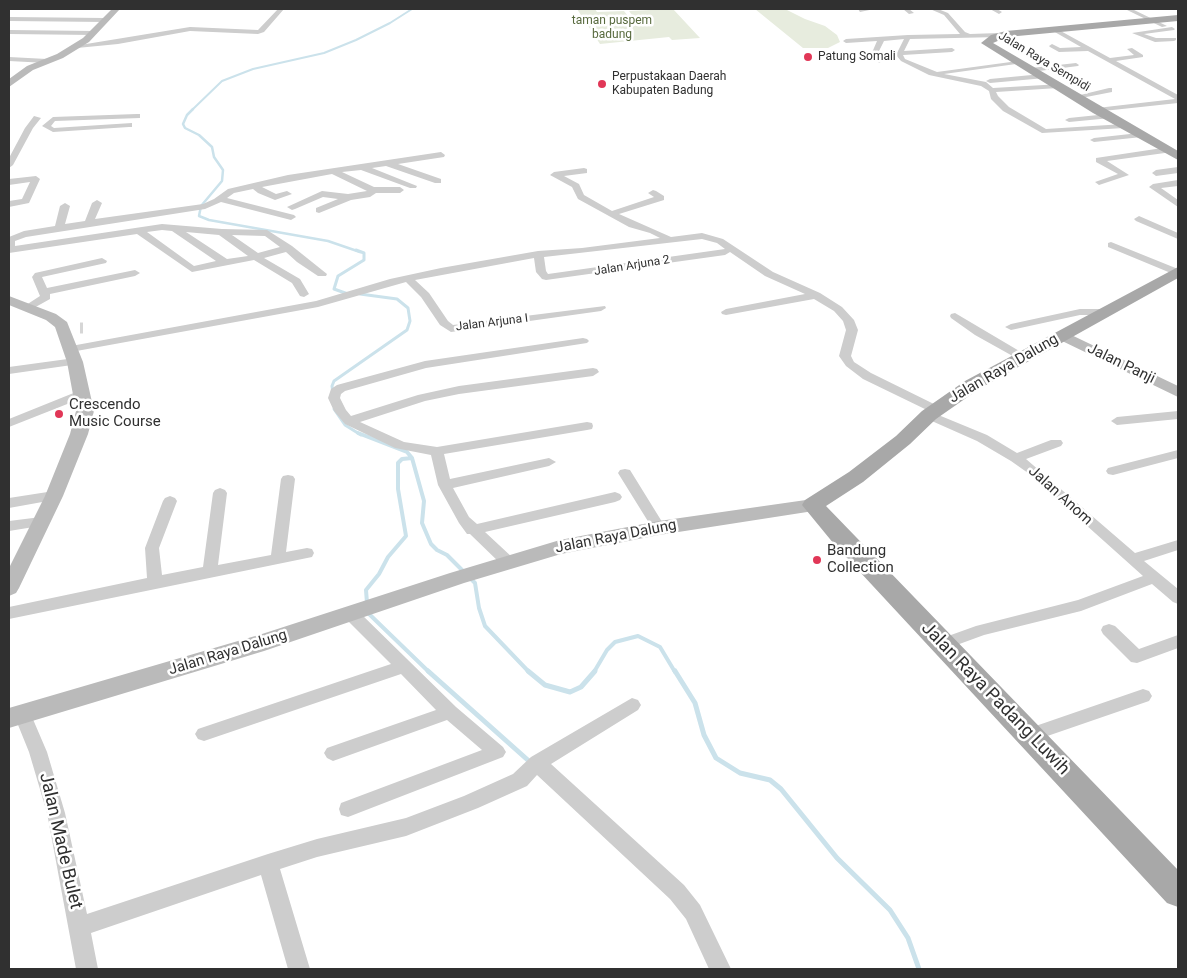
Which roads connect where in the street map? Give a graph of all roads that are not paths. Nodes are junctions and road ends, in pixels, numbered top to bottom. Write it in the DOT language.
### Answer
graph roads {
  1 [pos="116,9"];
  2 [pos="281,9"];
  3 [pos="871,9"];
  4 [pos="933,9"];
  5 [pos="1128,9"];
  6 [pos="860,10"];
  7 [pos="1178,18"];
  8 [pos="9,19"];
  9 [pos="105,20"];
  10 [pos="1153,20"];
  11 [pos="1056,27"];
  12 [pos="1175,31"];
  13 [pos="9,32"];
  14 [pos="94,33"];
  15 [pos="927,35"];
  16 [pos="968,35"];
  17 [pos="999,35"];
  18 [pos="894,36"];
  19 [pos="908,37"];
  20 [pos="141,38"];
  21 [pos="881,39"];
  22 [pos="1174,40"];
  23 [pos="151,41"];
  24 [pos="118,42"];
  25 [pos="986,43"];
  26 [pos="77,46"];
  27 [pos="1052,46"];
  28 [pos="129,47"];
  29 [pos="1089,49"];
  30 [pos="1130,49"];
  31 [pos="952,50"];
  32 [pos="901,53"];
  33 [pos="9,59"];
  34 [pos="1108,60"];
  35 [pos="47,61"];
  36 [pos="879,61"];
  37 [pos="1016,62"];
  38 [pos="1076,65"];
  39 [pos="1030,70"];
  40 [pos="932,73"];
  41 [pos="966,76"];
  42 [pos="1042,76"];
  43 [pos="990,81"];
  44 [pos="9,83"];
  45 [pos="1016,85"];
  46 [pos="1057,86"];
  47 [pos="992,90"];
  48 [pos="1109,90"];
  49 [pos="1076,97"];
  50 [pos="1178,99"];
  51 [pos="1097,110"];
  52 [pos="137,116"];
  53 [pos="1108,116"];
  54 [pos="1069,120"];
  55 [pos="50,122"];
  56 [pos="129,126"];
  57 [pos="1124,126"];
  58 [pos="1139,135"];
  59 [pos="1094,140"];
  60 [pos="13,151"];
  61 [pos="1174,153"];
  62 [pos="441,155"];
  63 [pos="9,163"];
  64 [pos="386,163"];
  65 [pos="361,167"];
  66 [pos="1111,167"];
  67 [pos="1101,170"];
  68 [pos="1178,170"];
  69 [pos="332,171"];
  70 [pos="584,171"];
  71 [pos="1156,173"];
  72 [pos="438,181"];
  73 [pos="9,182"];
  74 [pos="1099,182"];
  75 [pos="1178,184"];
  76 [pos="255,185"];
  77 [pos="413,186"];
  78 [pos="372,190"];
  79 [pos="400,190"];
  80 [pos="653,192"];
  81 [pos="287,194"];
  82 [pos="184,197"];
  83 [pos="348,197"];
  84 [pos="220,199"];
  85 [pos="97,203"];
  86 [pos="9,204"];
  87 [pos="125,204"];
  88 [pos="1178,204"];
  89 [pos="65,206"];
  90 [pos="208,206"];
  91 [pos="292,207"];
  92 [pos="150,209"];
  93 [pos="182,209"];
  94 [pos="319,210"];
  95 [pos="611,214"];
  96 [pos="291,217"];
  97 [pos="120,218"];
  98 [pos="1139,219"];
  99 [pos="278,222"];
  100 [pos="88,223"];
  101 [pos="60,227"];
  102 [pos="151,228"];
  103 [pos="174,228"];
  104 [pos="138,230"];
  105 [pos="222,232"];
  106 [pos="1178,236"];
  107 [pos="668,239"];
  108 [pos="1111,245"];
  109 [pos="288,248"];
  110 [pos="9,250"];
  111 [pos="725,252"];
  112 [pos="538,254"];
  113 [pos="256,256"];
  114 [pos="102,261"];
  115 [pos="224,262"];
  116 [pos="136,273"];
  117 [pos="1178,273"];
  118 [pos="322,274"];
  119 [pos="408,278"];
  120 [pos="45,292"];
  121 [pos="304,294"];
  122 [pos="816,295"];
  123 [pos="9,300"];
  124 [pos="28,307"];
  125 [pos="600,308"];
  126 [pos="726,312"];
  127 [pos="1104,312"];
  128 [pos="954,316"];
  129 [pos="1011,327"];
  130 [pos="1063,336"];
  131 [pos="583,341"];
  132 [pos="73,356"];
  133 [pos="1022,358"];
  134 [pos="9,371"];
  135 [pos="593,372"];
  136 [pos="1178,392"];
  137 [pos="81,394"];
  138 [pos="932,412"];
  139 [pos="1178,415"];
  140 [pos="349,421"];
  141 [pos="1117,421"];
  142 [pos="9,423"];
  143 [pos="587,426"];
  144 [pos="1056,443"];
  145 [pos="437,451"];
  146 [pos="1178,454"];
  147 [pos="1016,458"];
  148 [pos="549,462"];
  149 [pos="1114,471"];
  150 [pos="625,473"];
  151 [pos="288,478"];
  152 [pos="445,484"];
  153 [pos="220,493"];
  154 [pos="54,496"];
  155 [pos="615,497"];
  156 [pos="170,501"];
  157 [pos="9,504"];
  158 [pos="813,505"];
  159 [pos="41,522"];
  160 [pos="9,526"];
  161 [pos="659,528"];
  162 [pos="472,530"];
  163 [pos="1178,545"];
  164 [pos="306,553"];
  165 [pos="278,558"];
  166 [pos="1132,559"];
  167 [pos="508,562"];
  168 [pos="210,571"];
  169 [pos="1154,578"];
  170 [pos="155,582"];
  171 [pos="9,588"];
  172 [pos="1178,598"];
  173 [pos="9,613"];
  174 [pos="351,614"];
  175 [pos="1109,630"];
  176 [pos="1178,641"];
  177 [pos="943,644"];
  178 [pos="403,666"];
  179 [pos="1143,696"];
  180 [pos="632,705"];
  181 [pos="450,712"];
  182 [pos="16,716"];
  183 [pos="204,734"];
  184 [pos="1030,735"];
  185 [pos="334,752"];
  186 [pos="537,763"];
  187 [pos="348,809"];
  188 [pos="268,863"];
  189 [pos="1178,892"];
  190 [pos="80,927"];
  191 [pos="87,969"];
  192 [pos="299,969"];
  193 [pos="720,969"];
  1 -- 9 [label="main road"];
  2 -- 20 [label="street"];
  3 -- 6 [label="street"];
  4 -- 16 [label="street"];
  5 -- 10 [label="street"];
  7 -- 10 [label="main road, Jalan Raya Sempidi"];
  8 -- 9 [label="street"];
  9 -- 14 [label="main road"];
  10 -- 11 [label="main road, Jalan Raya Sempidi"];
  10 -- 12 [label="street"];
  11 -- 17 [label="main road, Jalan Raya Sempidi"];
  11 -- 29 [label="street"];
  12 -- 22 [label="street"];
  13 -- 14 [label="street"];
  14 -- 26 [label="main road"];
  15 -- 16 [label="street"];
  15 -- 18 [label="street"];
  15 -- 19 [label="street"];
  16 -- 17 [label="street"];
  16 -- 25 [label="street"];
  17 -- 25 [label="main road, Jalan Raya Sempidi"];
  18 -- 19 [label="street"];
  18 -- 21 [label="street"];
  18 -- 21 [label="street"];
  19 -- 32 [label="street"];
  20 -- 23 [label="street"];
  20 -- 24 [label="street"];
  21 -- 36 [label="street"];
  24 -- 26 [label="street"];
  24 -- 28 [label="street"];
  25 -- 37 [label="main road, Jalan Raya Sempidi"];
  26 -- 35 [label="main road"];
  27 -- 29 [label="street"];
  29 -- 34 [label="street"];
  30 -- 34 [label="street"];
  31 -- 32 [label="street"];
  32 -- 40 [label="street"];
  33 -- 35 [label="street"];
  34 -- 50 [label="street"];
  35 -- 44 [label="main road"];
  37 -- 39 [label="main road, Jalan Raya Sempidi"];
  37 -- 40 [label="street"];
  38 -- 39 [label="street"];
  39 -- 41 [label="street"];
  39 -- 42 [label="main road, Jalan Raya Sempidi"];
  40 -- 47 [label="street"];
  42 -- 43 [label="street"];
  42 -- 46 [label="main road, Jalan Raya Sempidi"];
  45 -- 46 [label="street"];
  46 -- 47 [label="street"];
  46 -- 49 [label="main road, Jalan Raya Sempidi"];
  47 -- 57 [label="street"];
  48 -- 49 [label="street"];
  49 -- 51 [label="main road, Jalan Raya Sempidi"];
  50 -- 51 [label="street"];
  51 -- 53 [label="main road, Jalan Raya Sempidi"];
  52 -- 55 [label="street"];
  53 -- 54 [label="street"];
  53 -- 57 [label="main road, Jalan Raya Sempidi"];
  55 -- 56 [label="street"];
  55 -- 60 [label="street"];
  57 -- 58 [label="main road, Jalan Raya Sempidi"];
  58 -- 59 [label="street"];
  58 -- 61 [label="main road, Jalan Raya Sempidi"];
  60 -- 63 [label="street"];
  61 -- 66 [label="street"];
  62 -- 64 [label="street"];
  64 -- 65 [label="street"];
  64 -- 72 [label="street"];
  65 -- 69 [label="street"];
  65 -- 77 [label="street"];
  66 -- 67 [label="street"];
  66 -- 74 [label="street"];
  68 -- 71 [label="street"];
  69 -- 76 [label="street"];
  69 -- 78 [label="street"];
  70 -- 95 [label="street"];
  73 -- 86 [label="street"];
  75 -- 88 [label="street"];
  76 -- 81 [label="street"];
  76 -- 84 [label="street"];
  78 -- 79 [label="street"];
  78 -- 83 [label="street"];
  80 -- 95 [label="street"];
  82 -- 93 [label="street"];
  83 -- 91 [label="street"];
  83 -- 94 [label="street"];
  84 -- 90 [label="street"];
  84 -- 96 [label="street"];
  85 -- 100 [label="street"];
  87 -- 97 [label="street"];
  89 -- 101 [label="street"];
  90 -- 93 [label="street"];
  90 -- 99 [label="street"];
  92 -- 93 [label="street"];
  92 -- 97 [label="street"];
  92 -- 102 [label="street"];
  95 -- 107 [label="street"];
  97 -- 100 [label="street"];
  98 -- 106 [label="street"];
  100 -- 101 [label="street"];
  101 -- 110 [label="street"];
  102 -- 103 [label="street"];
  102 -- 104 [label="street"];
  103 -- 105 [label="street"];
  103 -- 115 [label="street"];
  104 -- 110 [label="street"];
  104 -- 115 [label="street"];
  105 -- 109 [label="street"];
  105 -- 113 [label="street"];
  107 -- 112 [label="street"];
  107 -- 122 [label="street"];
  108 -- 117 [label="street"];
  109 -- 113 [label="street"];
  109 -- 118 [label="street"];
  111 -- 112 [label="street, Jalan Arjuna 2"];
  112 -- 119 [label="street"];
  113 -- 115 [label="street"];
  113 -- 121 [label="street"];
  114 -- 120 [label="street"];
  116 -- 120 [label="street"];
  117 -- 127 [label="main road, Jalan Raya Dalung"];
  119 -- 125 [label="street, Jalan Arjuna I"];
  119 -- 132 [label="street"];
  120 -- 124 [label="street"];
  122 -- 126 [label="street"];
  122 -- 138 [label="street, Jalan Anom"];
  123 -- 124 [label="main road"];
  124 -- 132 [label="main road"];
  127 -- 129 [label="street"];
  127 -- 130 [label="main road, Jalan Raya Dalung"];
  128 -- 133 [label="street"];
  130 -- 133 [label="main road, Jalan Raya Dalung"];
  130 -- 136 [label="street, Jalan Panji"];
  131 -- 140 [label="street"];
  132 -- 134 [label="street"];
  132 -- 137 [label="main road"];
  133 -- 138 [label="main road, Jalan Raya Dalung"];
  135 -- 140 [label="street"];
  137 -- 142 [label="street"];
  137 -- 154 [label="main road"];
  138 -- 147 [label="street, Jalan Anom"];
  138 -- 158 [label="main road, Jalan Raya Dalung"];
  139 -- 141 [label="street"];
  140 -- 145 [label="street"];
  143 -- 145 [label="street"];
  144 -- 147 [label="street"];
  145 -- 152 [label="street"];
  146 -- 149 [label="street"];
  147 -- 166 [label="street, Jalan Anom"];
  148 -- 152 [label="street"];
  150 -- 161 [label="street"];
  151 -- 165 [label="street"];
  152 -- 162 [label="street"];
  153 -- 168 [label="street"];
  154 -- 157 [label="street"];
  154 -- 159 [label="main road"];
  155 -- 162 [label="street"];
  156 -- 170 [label="street"];
  158 -- 161 [label="main road, Jalan Raya Dalung"];
  158 -- 177 [label="main road, Jalan Raya Padang Luwih"];
  159 -- 160 [label="street"];
  159 -- 171 [label="main road"];
  161 -- 167 [label="main road, Jalan Raya Dalung"];
  162 -- 167 [label="street"];
  163 -- 166 [label="street"];
  164 -- 165 [label="street"];
  165 -- 168 [label="street"];
  166 -- 169 [label="street, Jalan Anom"];
  167 -- 174 [label="main road, Jalan Raya Dalung"];
  168 -- 170 [label="street"];
  169 -- 172 [label="street, Jalan Anom"];
  169 -- 177 [label="street"];
  170 -- 173 [label="street"];
  174 -- 178 [label="street"];
  174 -- 182 [label="main road, Jalan Raya Dalung"];
  175 -- 176 [label="street"];
  177 -- 184 [label="main road, Jalan Raya Padang Luwih"];
  178 -- 181 [label="street"];
  178 -- 183 [label="street"];
  179 -- 184 [label="street"];
  180 -- 186 [label="street"];
  181 -- 185 [label="street"];
  181 -- 187 [label="street"];
  182 -- 190 [label="street, Jalan Made Bulet"];
  184 -- 189 [label="main road, Jalan Raya Padang Luwih"];
  186 -- 188 [label="street"];
  186 -- 193 [label="street"];
  188 -- 190 [label="street"];
  188 -- 192 [label="street"];
  190 -- 191 [label="street, Jalan Made Bulet"];
}
